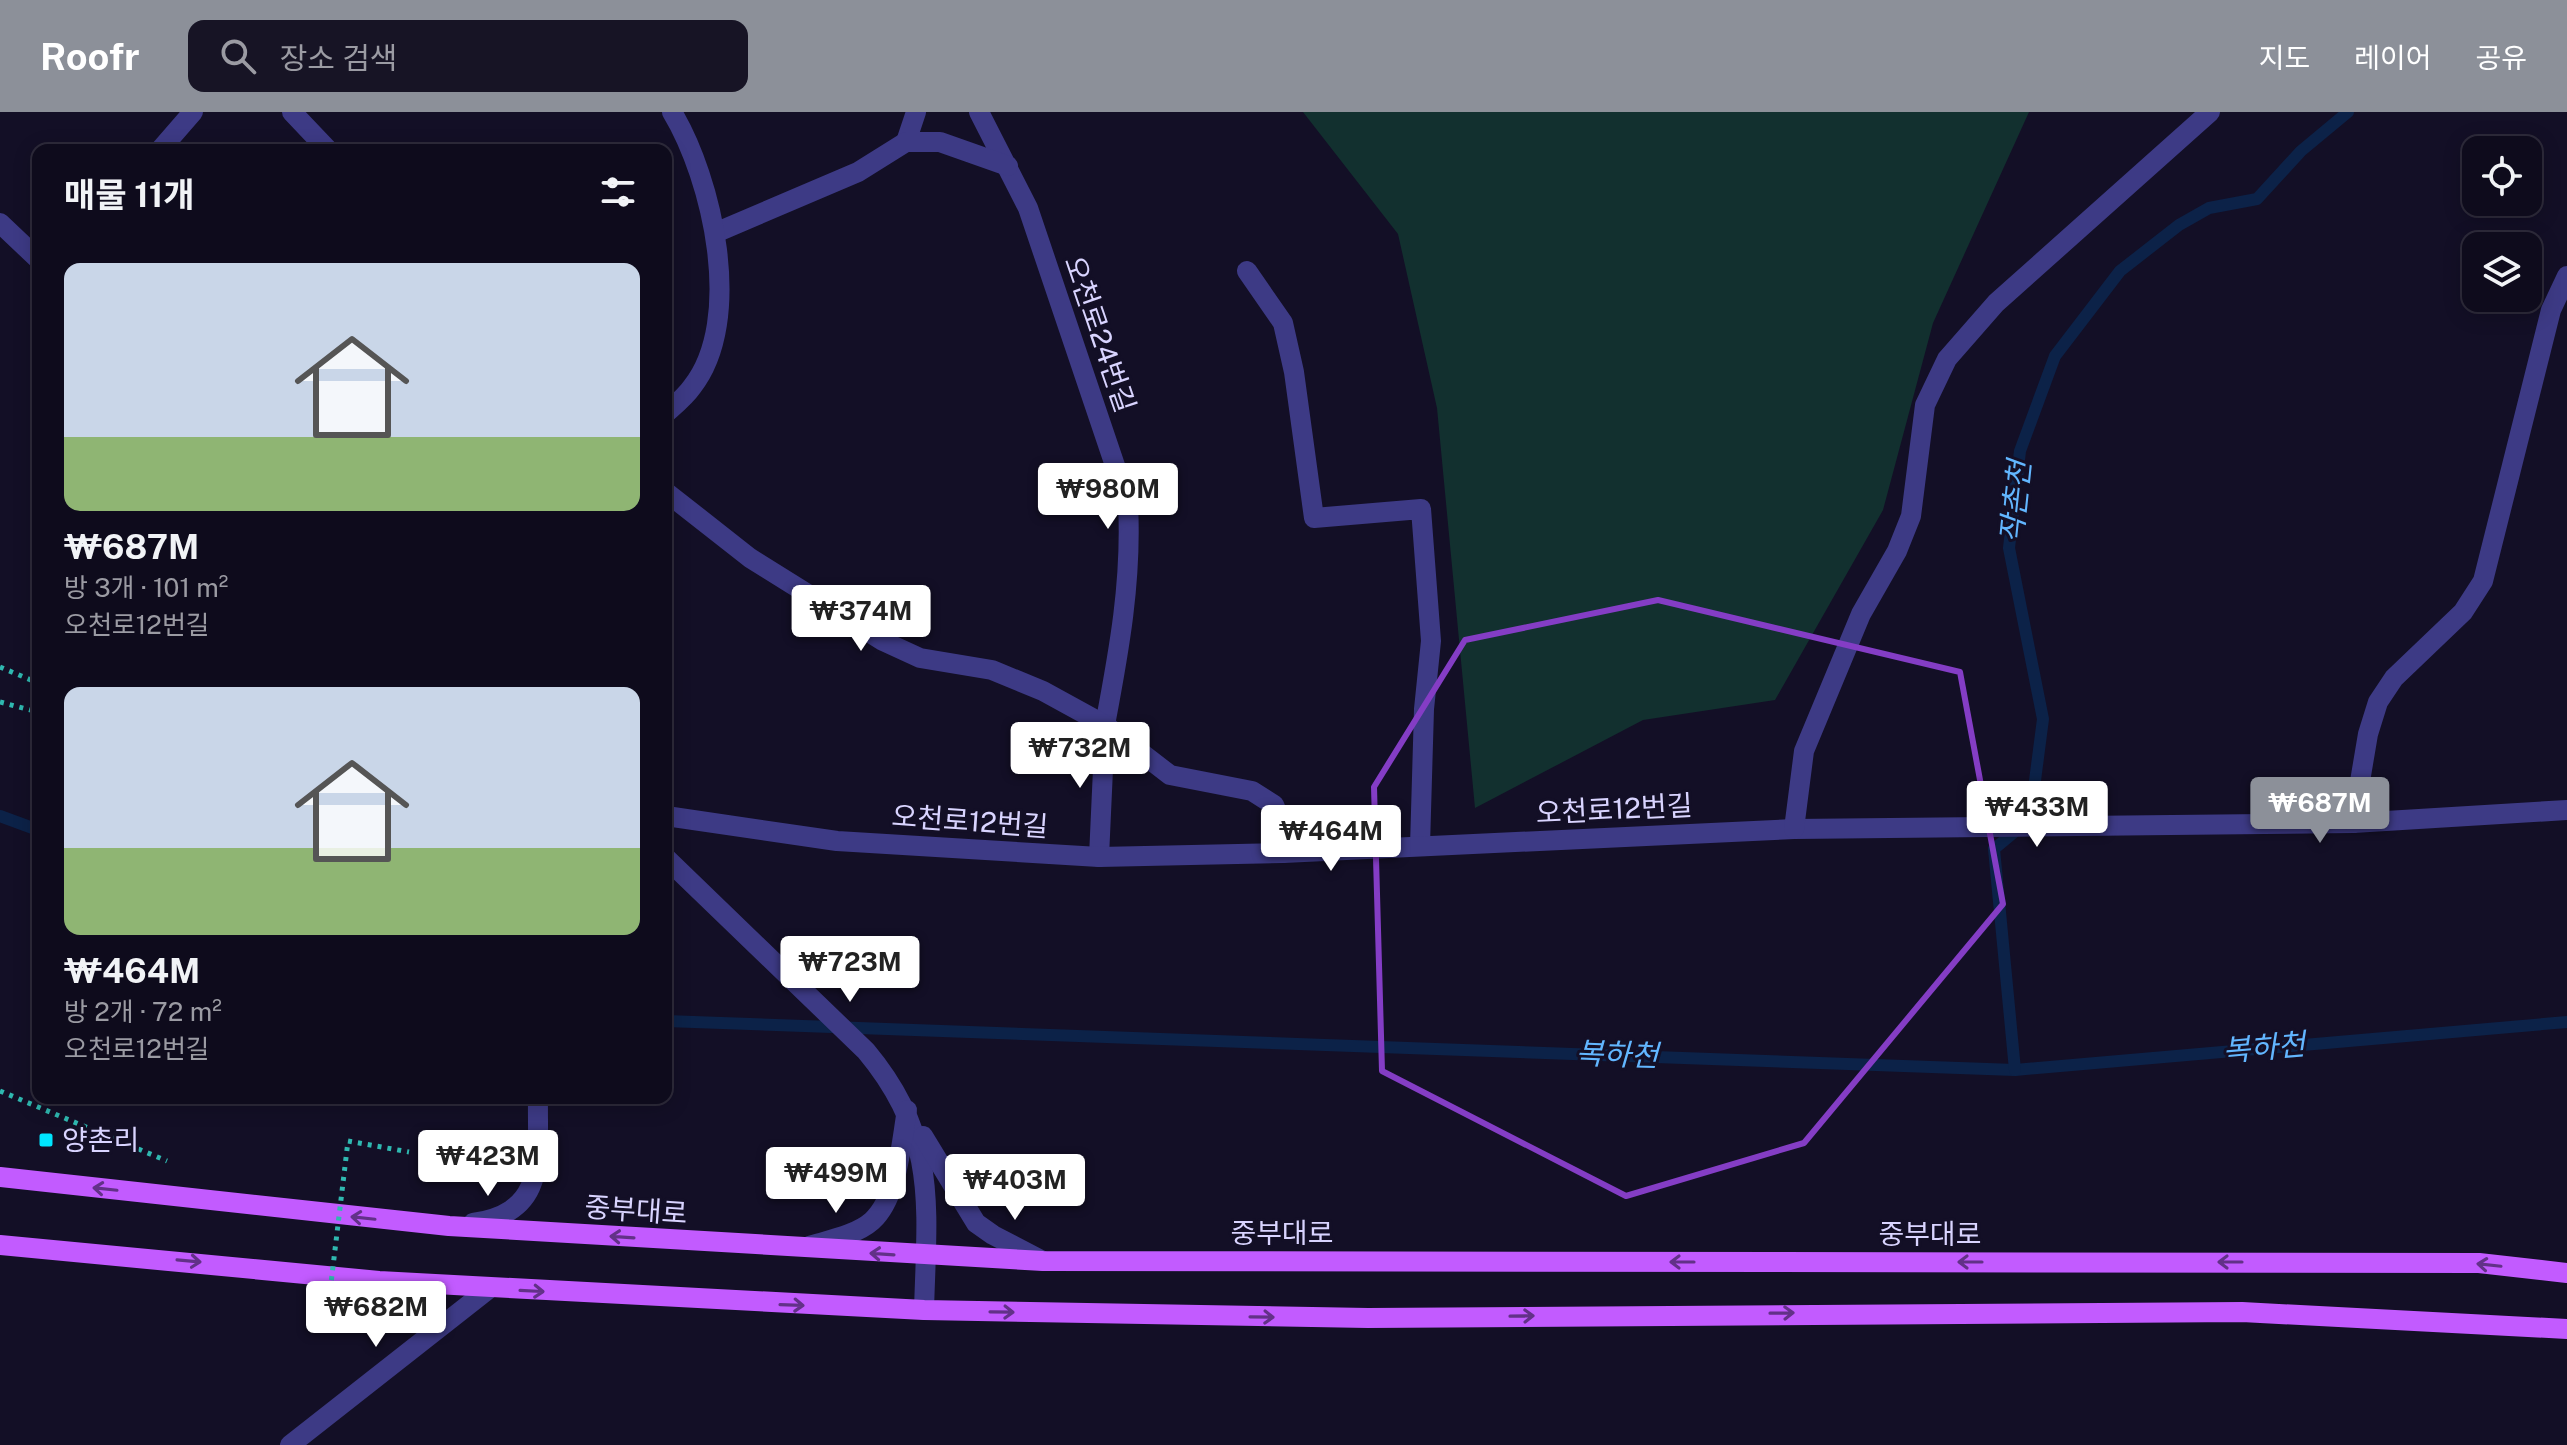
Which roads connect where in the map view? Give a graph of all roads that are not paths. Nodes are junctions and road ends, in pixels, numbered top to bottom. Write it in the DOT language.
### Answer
graph roads {
  1 [pos="193,112"];
  2 [pos="292,112"];
  3 [pos="672,112"];
  4 [pos="916,112"];
  5 [pos="979,112"];
  6 [pos="2210,112"];
  7 [pos="906,142"];
  8 [pos="165,144"];
  9 [pos="322,144"];
  10 [pos="1008,166"];
  11 [pos="0,223"];
  12 [pos="715,233"];
  13 [pos="32,253"];
  14 [pos="1247,271"];
  15 [pos="2567,276"];
  16 [pos="672,407"];
  17 [pos="672,497"];
  18 [pos="1105,725"];
  19 [pos="2567,810"];
  20 [pos="672,817"];
  21 [pos="2353,823"];
  22 [pos="1794,829"];
  23 [pos="1420,846"];
  24 [pos="1283,853"];
  25 [pos="1099,857"];
  26 [pos="672,864"];
  27 [pos="538,1104"];
  28 [pos="907,1110"];
  29 [pos="0,1177"];
  30 [pos="449,1226"];
  31 [pos="0,1245"];
  32 [pos="801,1248"];
  33 [pos="926,1257"];
  34 [pos="1043,1261"];
  35 [pos="2567,1273"];
  36 [pos="490,1288"];
  37 [pos="924,1310"];
  38 [pos="2567,1329"];
  39 [pos="290,1445"];
  1 -- 8 [label="street"];
  2 -- 9 [label="street"];
  3 -- 12 [label="street"];
  4 -- 7 [label="street"];
  5 -- 10 [label="street, 오천로24번길"];
  6 -- 22 [label="street"];
  7 -- 10 [label="street"];
  7 -- 12 [label="street"];
  10 -- 18 [label="street, 오천로24번길"];
  11 -- 13 [label="street"];
  12 -- 16 [label="street"];
  14 -- 23 [label="street"];
  15 -- 21 [label="street"];
  17 -- 18 [label="street"];
  18 -- 24 [label="street"];
  18 -- 25 [label="street, 오천로24번길"];
  19 -- 21 [label="street, 오천로12번길"];
  20 -- 25 [label="street, 오천로12번길"];
  21 -- 22 [label="street, 오천로12번길"];
  22 -- 23 [label="street, 오천로12번길"];
  23 -- 24 [label="street, 오천로12번길"];
  24 -- 25 [label="street, 오천로12번길"];
  26 -- 28 [label="street"];
  27 -- 30 [label="street"];
  28 -- 32 [label="street"];
  28 -- 33 [label="street"];
  28 -- 34 [label="street"];
  30 -- 29 [label="main road, 중부대로, one-way"];
  32 -- 30 [label="main road, 중부대로, one-way"];
  31 -- 36 [label="main road, one-way"];
  33 -- 32 [label="main road, 중부대로, one-way"];
  33 -- 34 [label="main road, 중부대로"];
  33 -- 37 [label="street"];
  35 -- 34 [label="main road, 중부대로, one-way"];
  36 -- 37 [label="main road, one-way"];
  36 -- 39 [label="street"];
  37 -- 38 [label="main road, one-way"];
}
